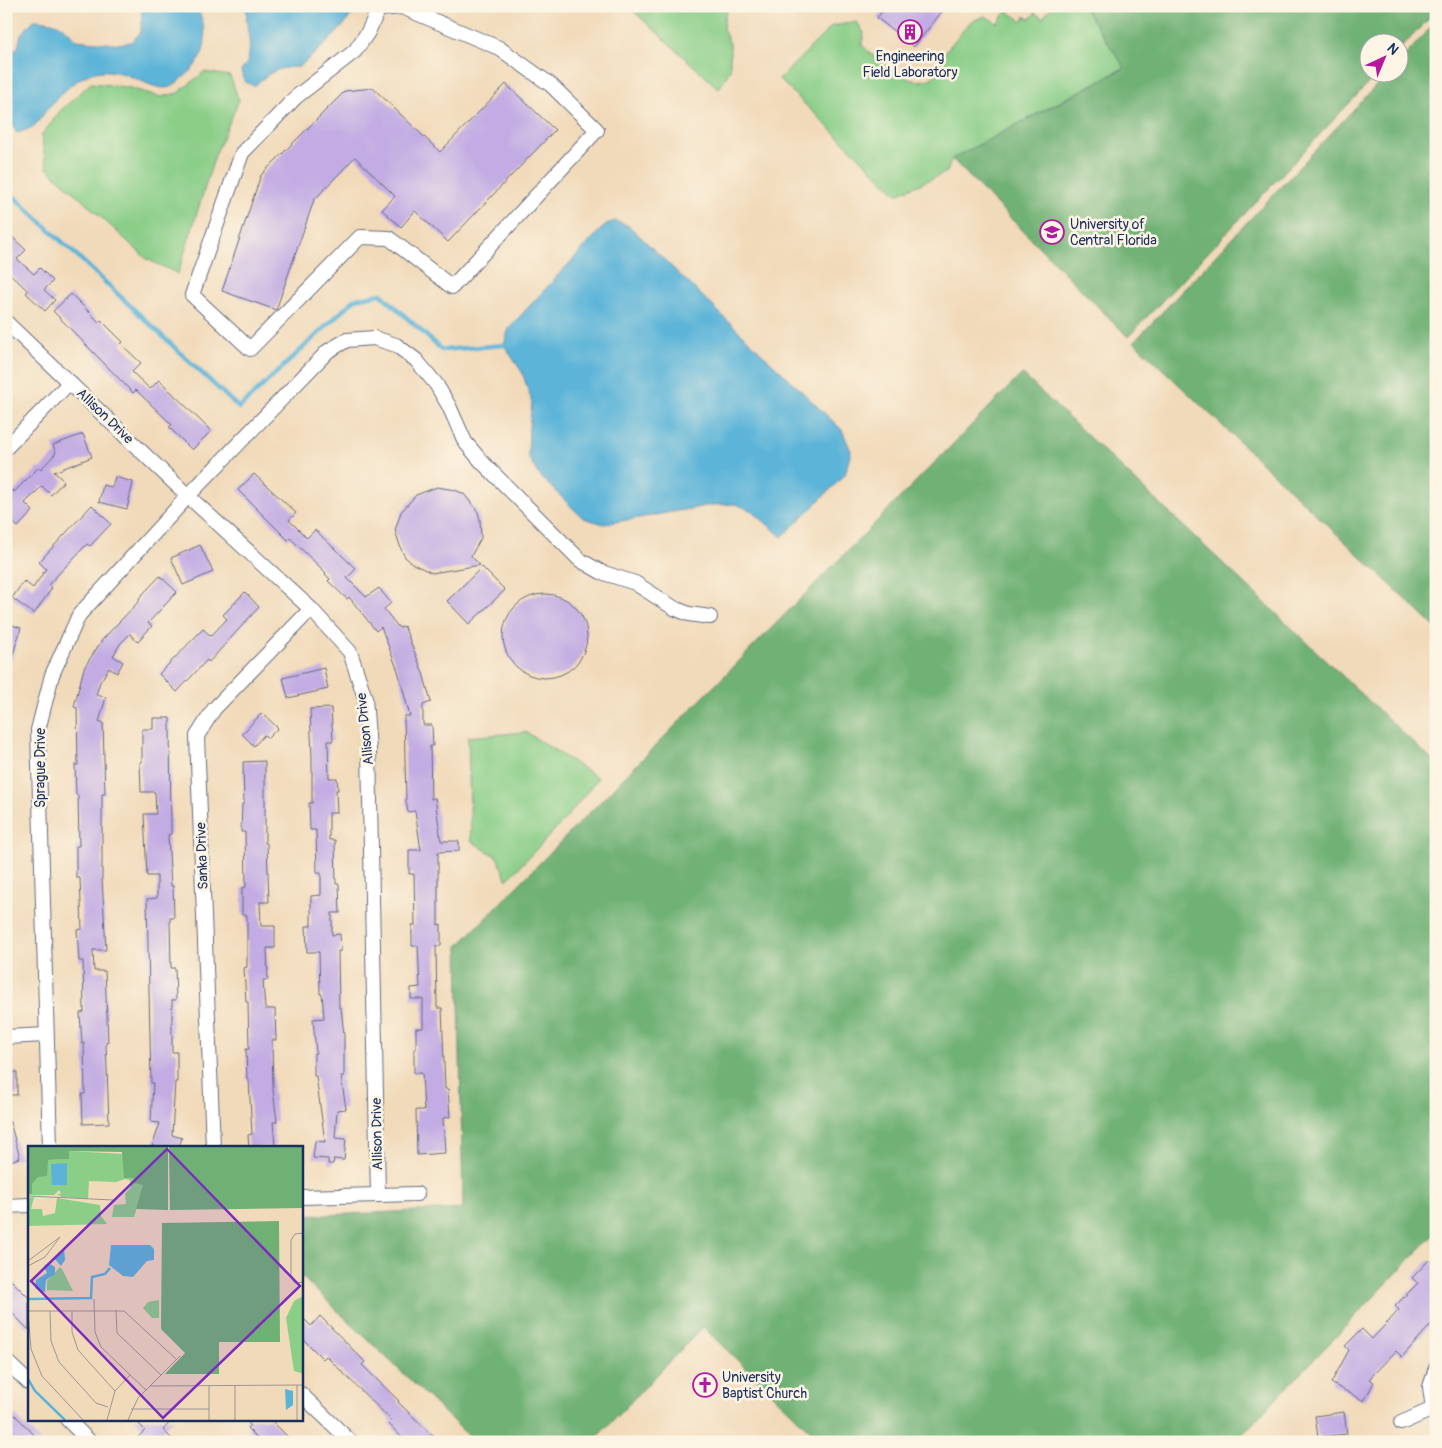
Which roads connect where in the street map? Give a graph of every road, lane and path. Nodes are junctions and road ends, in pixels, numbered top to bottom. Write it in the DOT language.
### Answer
graph roads {
  1 [pos="380,8"];
  2 [pos="6,322"];
  3 [pos="70,382"];
  4 [pos="6,448"];
  5 [pos="188,496"];
  6 [pos="310,609"];
  7 [pos="710,617"];
  8 [pos="46,1035"];
  9 [pos="6,1037"];
  10 [pos="50,1146"];
  11 [pos="214,1146"];
  12 [pos="378,1194"];
  13 [pos="417,1194"];
  14 [pos="302,1196"];
  15 [pos="28,1205"];
  16 [pos="6,1206"];
  17 [pos="6,1361"];
  18 [pos="1436,1368"];
  19 [pos="28,1382"];
  20 [pos="302,1395"];
  21 [pos="1434,1411"];
  22 [pos="67,1420"];
  23 [pos="1401,1423"];
  24 [pos="90,1442"];
  25 [pos="351,1442"];
  1 -- 1 [label="street"];
  2 -- 3 [label="street, Allison Drive"];
  3 -- 4 [label="street"];
  3 -- 5 [label="street, Allison Drive"];
  5 -- 6 [label="street, Allison Drive"];
  5 -- 7 [label="street, Sprague Drive"];
  5 -- 8 [label="street, Sprague Drive"];
  6 -- 11 [label="street, Sanka Drive"];
  6 -- 12 [label="street, Allison Drive"];
  8 -- 9 [label="street"];
  8 -- 10 [label="street, Sprague Drive"];
  12 -- 13 [label="street"];
  12 -- 14 [label="street"];
  15 -- 16 [label="street"];
  17 -- 19 [label="street"];
  18 -- 21 [label="street"];
  20 -- 25 [label="street"];
  21 -- 23 [label="street"];
  22 -- 24 [label="street"];
}
